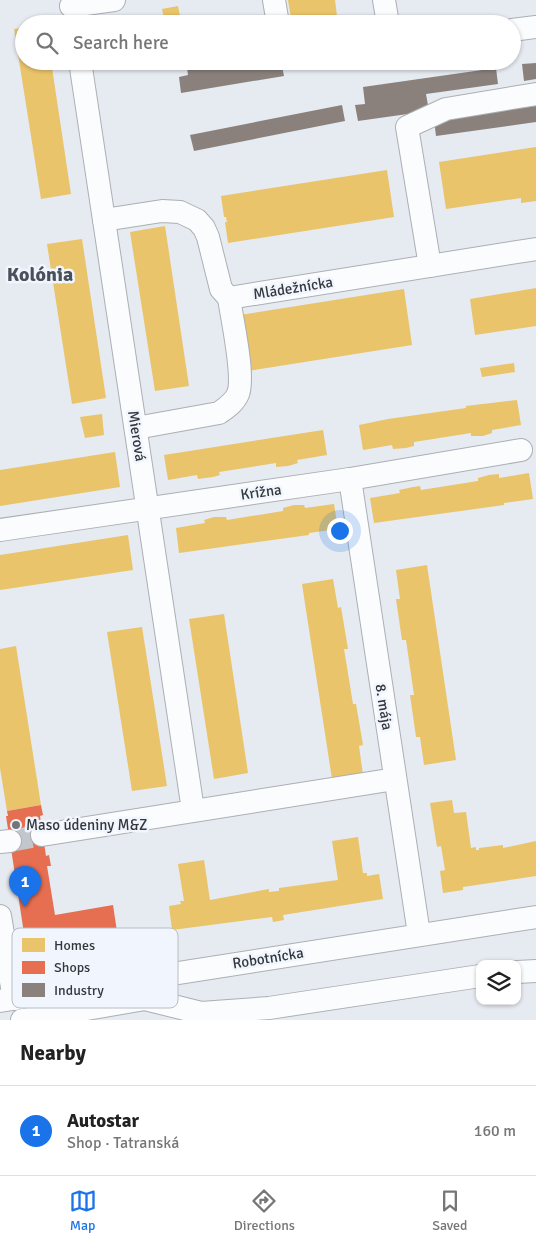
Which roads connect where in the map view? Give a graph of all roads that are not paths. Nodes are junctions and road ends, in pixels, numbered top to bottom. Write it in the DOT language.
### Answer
graph roads {
  1 [pos="114,0"];
  2 [pos="274,0"];
  3 [pos="384,0"];
  4 [pos="72,10"];
  5 [pos="276,15"];
  6 [pos="386,15"];
  7 [pos="536,27"];
  8 [pos="521,29"];
  9 [pos="81,70"];
  10 [pos="536,94"];
  11 [pos="104,220"];
  12 [pos="536,249"];
  13 [pos="430,266"];
  14 [pos="229,298"];
  15 [pos="136,428"];
  16 [pos="520,450"];
  17 [pos="350,479"];
  18 [pos="147,509"];
  19 [pos="0,530"];
  20 [pos="395,779"];
  21 [pos="192,810"];
  22 [pos="42,835"];
  23 [pos="0,916"];
  24 [pos="536,917"];
  25 [pos="419,934"];
  26 [pos="536,971"];
  27 [pos="521,972"];
  28 [pos="476,977"];
  29 [pos="178,982"];
  30 [pos="7,1000"];
  31 [pos="178,1003"];
  32 [pos="68,1008"];
  33 [pos="22,1020"];
  1 -- 4 [label="street"];
  2 -- 5 [label="street"];
  3 -- 6 [label="street"];
  7 -- 8 [label="street"];
  9 -- 11 [label="street, Mierová"];
  10 -- 13 [label="street"];
  11 -- 14 [label="street"];
  11 -- 15 [label="street, Mierová"];
  12 -- 13 [label="street, Mládežnícka"];
  13 -- 14 [label="street, Mládežnícka"];
  14 -- 15 [label="street"];
  15 -- 18 [label="street, Mierová"];
  16 -- 17 [label="street, Krížna"];
  17 -- 18 [label="street, Krížna"];
  17 -- 20 [label="street, 8. mája"];
  18 -- 19 [label="street, Krížna"];
  18 -- 21 [label="street, Mierová"];
  20 -- 21 [label="street"];
  20 -- 25 [label="street, 8. mája"];
  21 -- 22 [label="street"];
  23 -- 30 [label="street"];
  24 -- 25 [label="street, Robotnícka"];
  25 -- 29 [label="street, Robotnícka"];
  26 -- 27 [label="street"];
  28 -- 31 [label="street"];
  32 -- 33 [label="street"];
}
